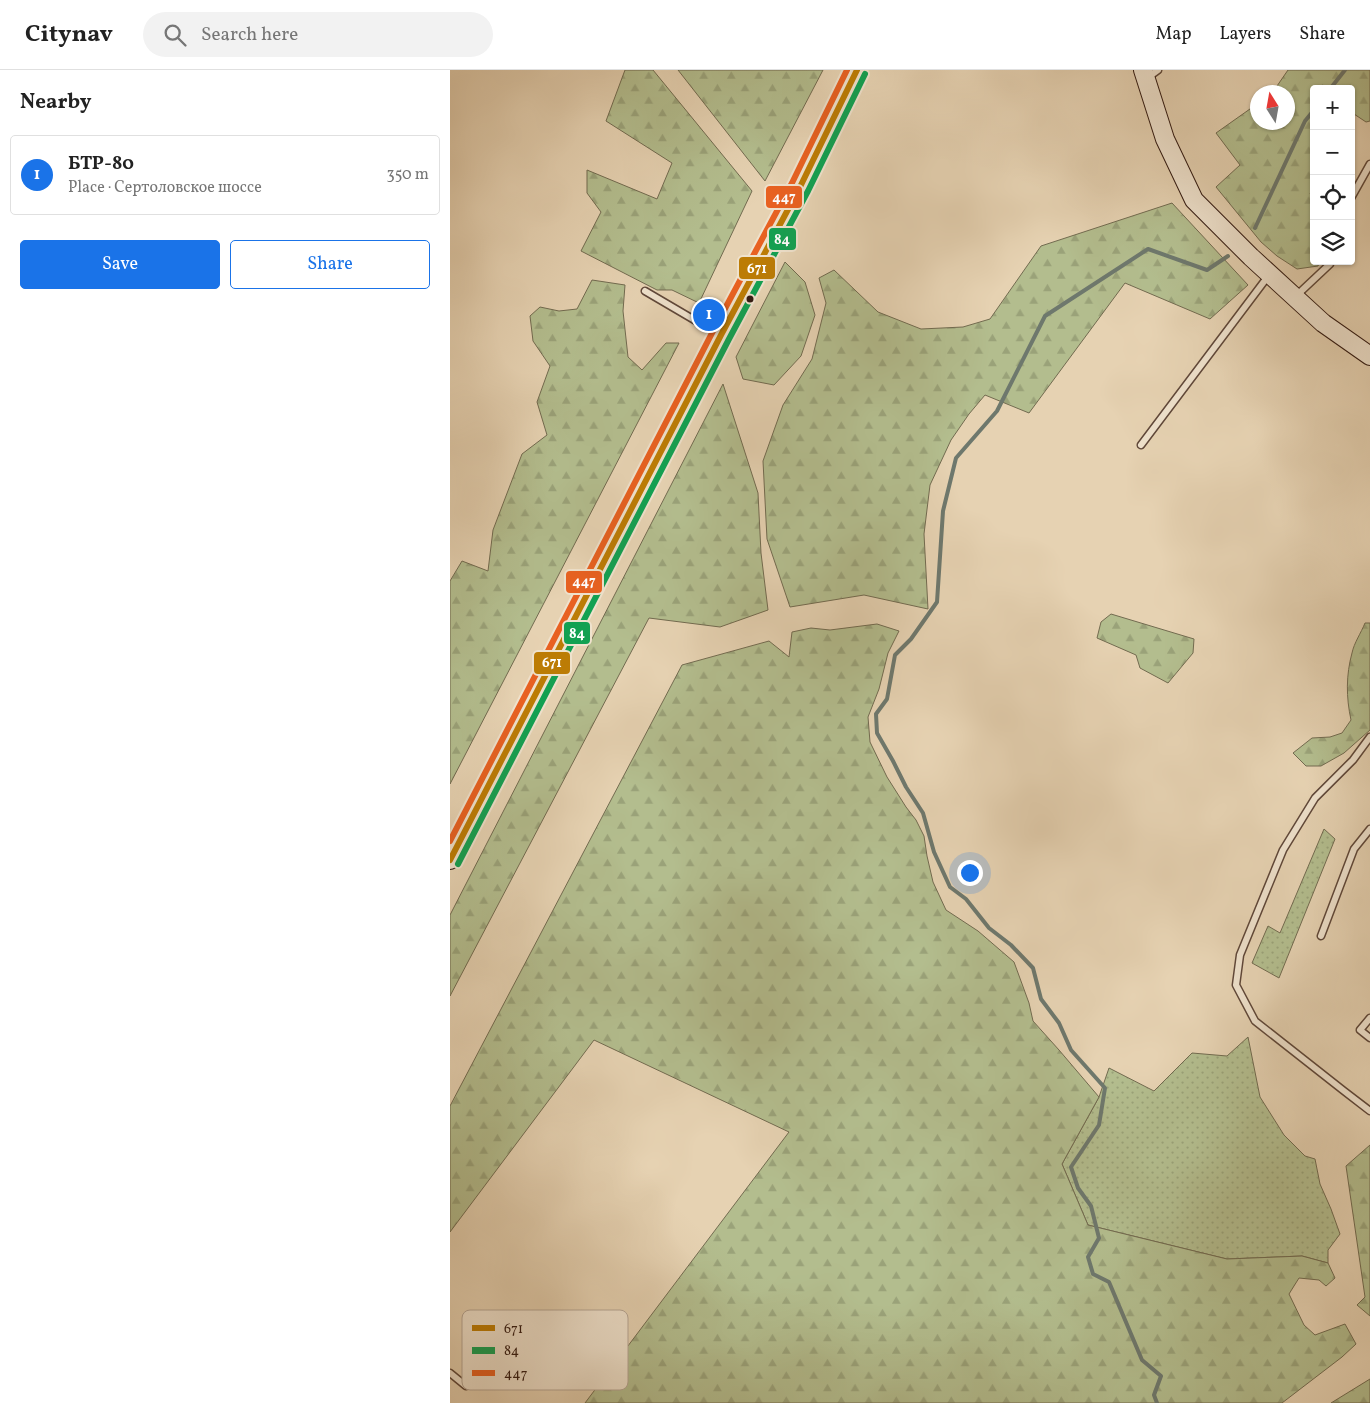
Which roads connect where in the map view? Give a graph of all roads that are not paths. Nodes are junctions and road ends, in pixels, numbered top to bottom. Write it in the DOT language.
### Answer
graph roads {
  1 [pos="857,70"];
  2 [pos="1149,73"];
  3 [pos="1370,164"];
  4 [pos="1355,191"];
  5 [pos="1329,265"];
  6 [pos="1270,274"];
  7 [pos="645,291"];
  8 [pos="1295,297"];
  9 [pos="721,336"];
  10 [pos="1370,356"];
  11 [pos="1141,445"];
  12 [pos="1370,737"];
  13 [pos="1370,829"];
  14 [pos="450,860"];
  15 [pos="1320,936"];
  16 [pos="1370,1018"];
  17 [pos="1370,1038"];
  18 [pos="1370,1111"];
  19 [pos="450,1374"];
  20 [pos="462,1383"];
  1 -- 9 [label="main road"];
  2 -- 6 [label="main road"];
  3 -- 4 [label="lane"];
  5 -- 8 [label="lane"];
  6 -- 8 [label="main road"];
  6 -- 11 [label="lane"];
  7 -- 9 [label="lane"];
  8 -- 10 [label="main road"];
  9 -- 14 [label="main road"];
  12 -- 18 [label="lane"];
  13 -- 15 [label="lane"];
  16 -- 17 [label="lane"];
  19 -- 20 [label="lane"];
}
